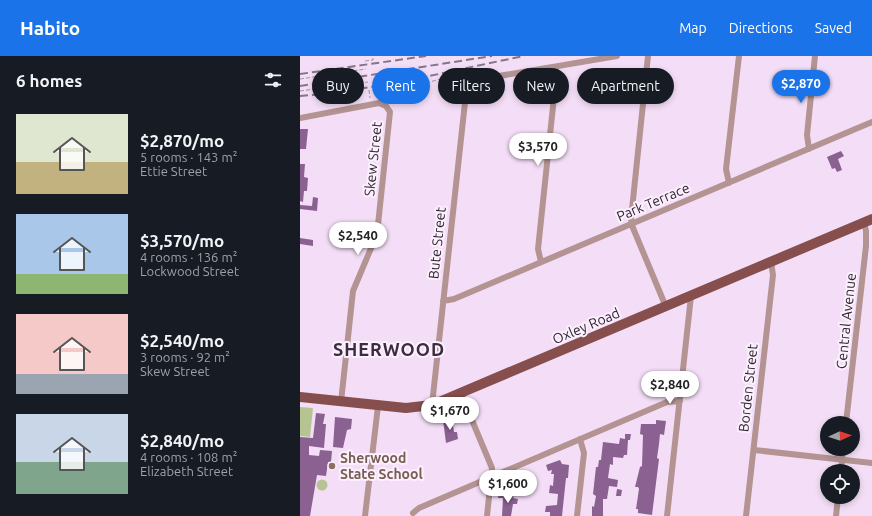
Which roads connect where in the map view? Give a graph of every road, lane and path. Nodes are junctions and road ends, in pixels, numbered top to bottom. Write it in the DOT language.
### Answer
graph roads {
  1 [pos="373,56"];
  2 [pos="618,56"];
  3 [pos="648,56"];
  4 [pos="739,56"];
  5 [pos="815,56"];
  6 [pos="365,61"];
  7 [pos="556,67"];
  8 [pos="366,68"];
  9 [pos="300,79"];
  10 [pos="438,80"];
  11 [pos="368,82"];
  12 [pos="369,90"];
  13 [pos="300,91"];
  14 [pos="370,98"];
  15 [pos="386,106"];
  16 [pos="300,118"];
  17 [pos="872,122"];
  18 [pos="809,149"];
  19 [pos="729,183"];
  20 [pos="868,221"];
  21 [pos="632,224"];
  22 [pos="541,262"];
  23 [pos="771,262"];
  24 [pos="691,296"];
  25 [pos="443,301"];
  26 [pos="666,307"];
  27 [pos="461,394"];
  28 [pos="300,398"];
  29 [pos="680,401"];
  30 [pos="341,402"];
  31 [pos="432,405"];
  32 [pos="378,406"];
  33 [pos="847,416"];
  34 [pos="580,439"];
  35 [pos="754,450"];
  36 [pos="842,456"];
  37 [pos="842,459"];
  38 [pos="872,463"];
  39 [pos="842,464"];
  40 [pos="492,477"];
  41 [pos="837,504"];
  42 [pos="413,513"];
  43 [pos="365,516"];
  44 [pos="487,516"];
  45 [pos="577,516"];
  46 [pos="667,516"];
  47 [pos="746,516"];
  48 [pos="836,516"];
  1 -- 6 [label="path"];
  2 -- 7 [label="street"];
  3 -- 21 [label="street"];
  4 -- 19 [label="street"];
  5 -- 18 [label="street"];
  7 -- 22 [label="street"];
  7 -- 25 [label="street, Bute Street"];
  8 -- 9 [label="path"];
  10 -- 15 [label="path"];
  11 -- 13 [label="path"];
  12 -- 14 [label="path"];
  15 -- 16 [label="street"];
  15 -- 30 [label="street, Skew Street"];
  17 -- 18 [label="street, Park Terrace"];
  18 -- 19 [label="street, Park Terrace"];
  19 -- 21 [label="street, Park Terrace"];
  20 -- 23 [label="main road, Oxley Road"];
  20 -- 33 [label="street, Central Avenue"];
  21 -- 22 [label="street, Park Terrace"];
  21 -- 26 [label="street"];
  22 -- 25 [label="street, Park Terrace"];
  23 -- 24 [label="main road, Oxley Road"];
  23 -- 35 [label="street, Borden Street"];
  24 -- 26 [label="main road, Oxley Road"];
  24 -- 29 [label="street"];
  25 -- 31 [label="street, Bute Street"];
  26 -- 27 [label="main road, Oxley Road"];
  27 -- 31 [label="main road, Oxley Road"];
  27 -- 40 [label="street"];
  28 -- 30 [label="main road, Oxley Road"];
  29 -- 34 [label="street"];
  29 -- 46 [label="street"];
  30 -- 32 [label="main road, Oxley Road"];
  31 -- 32 [label="main road, Oxley Road"];
  32 -- 43 [label="street"];
  34 -- 40 [label="street"];
  34 -- 45 [label="street"];
  35 -- 37 [label="street"];
  35 -- 47 [label="street, Borden Street"];
  36 -- 37 [label="street"];
  37 -- 38 [label="street"];
  37 -- 39 [label="street"];
  40 -- 42 [label="street"];
  40 -- 44 [label="street"];
  41 -- 48 [label="street"];
}
